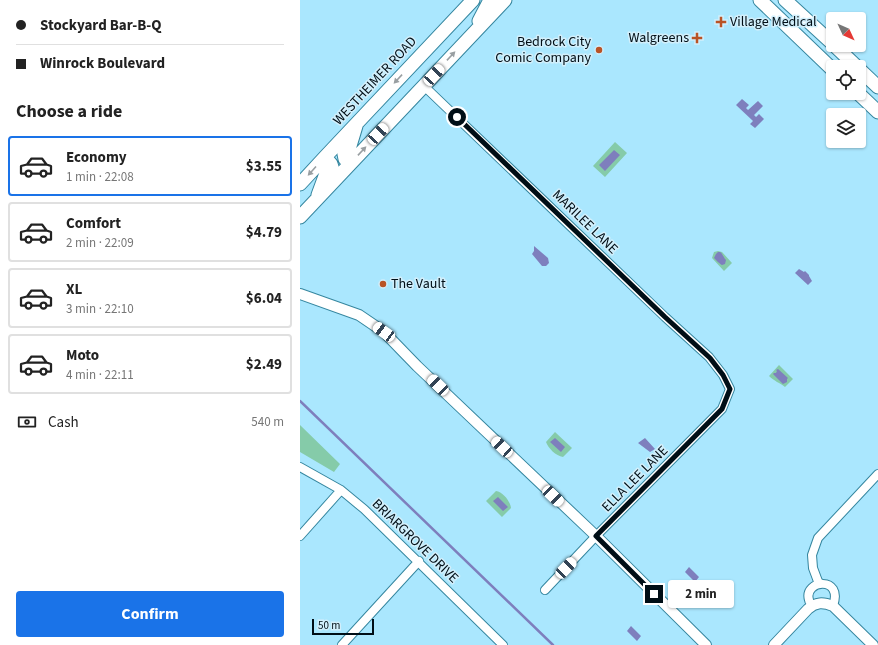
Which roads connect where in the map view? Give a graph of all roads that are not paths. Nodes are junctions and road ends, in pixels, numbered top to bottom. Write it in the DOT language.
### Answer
graph roads {
  1 [pos="473,0"];
  2 [pos="490,0"];
  3 [pos="504,0"];
  4 [pos="760,0"];
  5 [pos="785,0"];
  6 [pos="818,30"];
  7 [pos="472,35"];
  8 [pos="826,38"];
  9 [pos="805,43"];
  10 [pos="841,52"];
  11 [pos="849,60"];
  12 [pos="826,63"];
  13 [pos="866,76"];
  14 [pos="424,86"];
  15 [pos="878,87"];
  16 [pos="865,100"];
  17 [pos="878,112"];
  18 [pos="358,122"];
  19 [pos="325,157"];
  20 [pos="350,164"];
  21 [pos="300,184"];
  22 [pos="316,200"];
  23 [pos="300,217"];
  24 [pos="300,294"];
  25 [pos="726,380"];
  26 [pos="300,466"];
  27 [pos="878,474"];
  28 [pos="341,490"];
  29 [pos="300,536"];
  30 [pos="596,536"];
  31 [pos="419,561"];
  32 [pos="819,584"];
  33 [pos="545,590"];
  34 [pos="812,605"];
  35 [pos="832,606"];
  36 [pos="497,643"];
  37 [pos="342,645"];
  38 [pos="706,645"];
  39 [pos="774,645"];
  40 [pos="873,645"];
  1 -- 18 [label="main road, WESTHEIMER ROAD, one-way"];
  2 -- 7 [label="main road"];
  3 -- 7 [label="main road"];
  4 -- 9 [label="main road"];
  5 -- 6 [label="main road"];
  6 -- 8 [label="main road"];
  6 -- 9 [label="main road"];
  14 -- 7 [label="main road, one-way"];
  9 -- 12 [label="main road"];
  10 -- 11 [label="main road"];
  13 -- 15 [label="main road"];
  20 -- 14 [label="main road, one-way"];
  14 -- 25 [label="street, MARILEE LANE"];
  16 -- 17 [label="main road"];
  18 -- 19 [label="main road, WESTHEIMER ROAD"];
  18 -- 20 [label="main road"];
  19 -- 21 [label="main road, WESTHEIMER ROAD, one-way"];
  19 -- 22 [label="main road"];
  20 -- 22 [label="main road"];
  22 -- 23 [label="main road"];
  24 -- 30 [label="street"];
  25 -- 30 [label="street, ELLA LEE LANE"];
  26 -- 28 [label="street, BRIARGROVE DRIVE"];
  27 -- 32 [label="street"];
  28 -- 29 [label="street"];
  28 -- 31 [label="street, BRIARGROVE DRIVE"];
  30 -- 33 [label="street, ELLA LEE LANE"];
  30 -- 38 [label="street"];
  31 -- 36 [label="street, BRIARGROVE DRIVE"];
  31 -- 37 [label="street"];
  32 -- 34 [label="street"];
  32 -- 35 [label="street"];
  34 -- 35 [label="street"];
  34 -- 39 [label="street"];
  35 -- 40 [label="street"];
}
